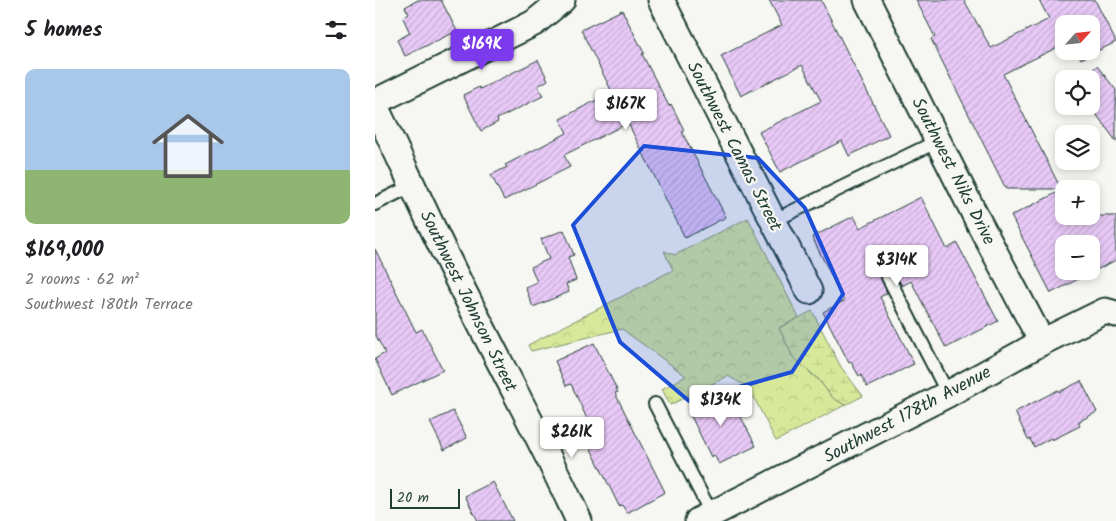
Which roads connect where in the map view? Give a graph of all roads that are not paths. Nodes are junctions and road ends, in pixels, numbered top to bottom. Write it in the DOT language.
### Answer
graph roads {
  1 [pos="562,0"];
  2 [pos="661,0"];
  3 [pos="867,0"];
  4 [pos="375,104"];
  5 [pos="938,141"];
  6 [pos="413,185"];
  7 [pos="375,204"];
  8 [pos="773,221"];
  9 [pos="888,277"];
  10 [pos="809,291"];
  11 [pos="1116,314"];
  12 [pos="1042,342"];
  13 [pos="948,394"];
  14 [pos="655,404"];
  15 [pos="705,518"];
  16 [pos="579,521"];
  1 -- 4 [label="street"];
  2 -- 8 [label="street, Southwest Camas Street"];
  3 -- 5 [label="street, Southwest Niks Drive"];
  4 -- 6 [label="street, Southwest Johnson Street"];
  5 -- 8 [label="lane"];
  5 -- 12 [label="street, Southwest Niks Drive"];
  6 -- 7 [label="lane"];
  6 -- 16 [label="street, Southwest Johnson Street"];
  8 -- 10 [label="street, Southwest Camas Street"];
  9 -- 13 [label="lane"];
  11 -- 12 [label="street, Southwest 178th Avenue"];
  12 -- 13 [label="street, Southwest 178th Avenue"];
  13 -- 15 [label="street, Southwest 178th Avenue"];
  14 -- 15 [label="lane"];
}
